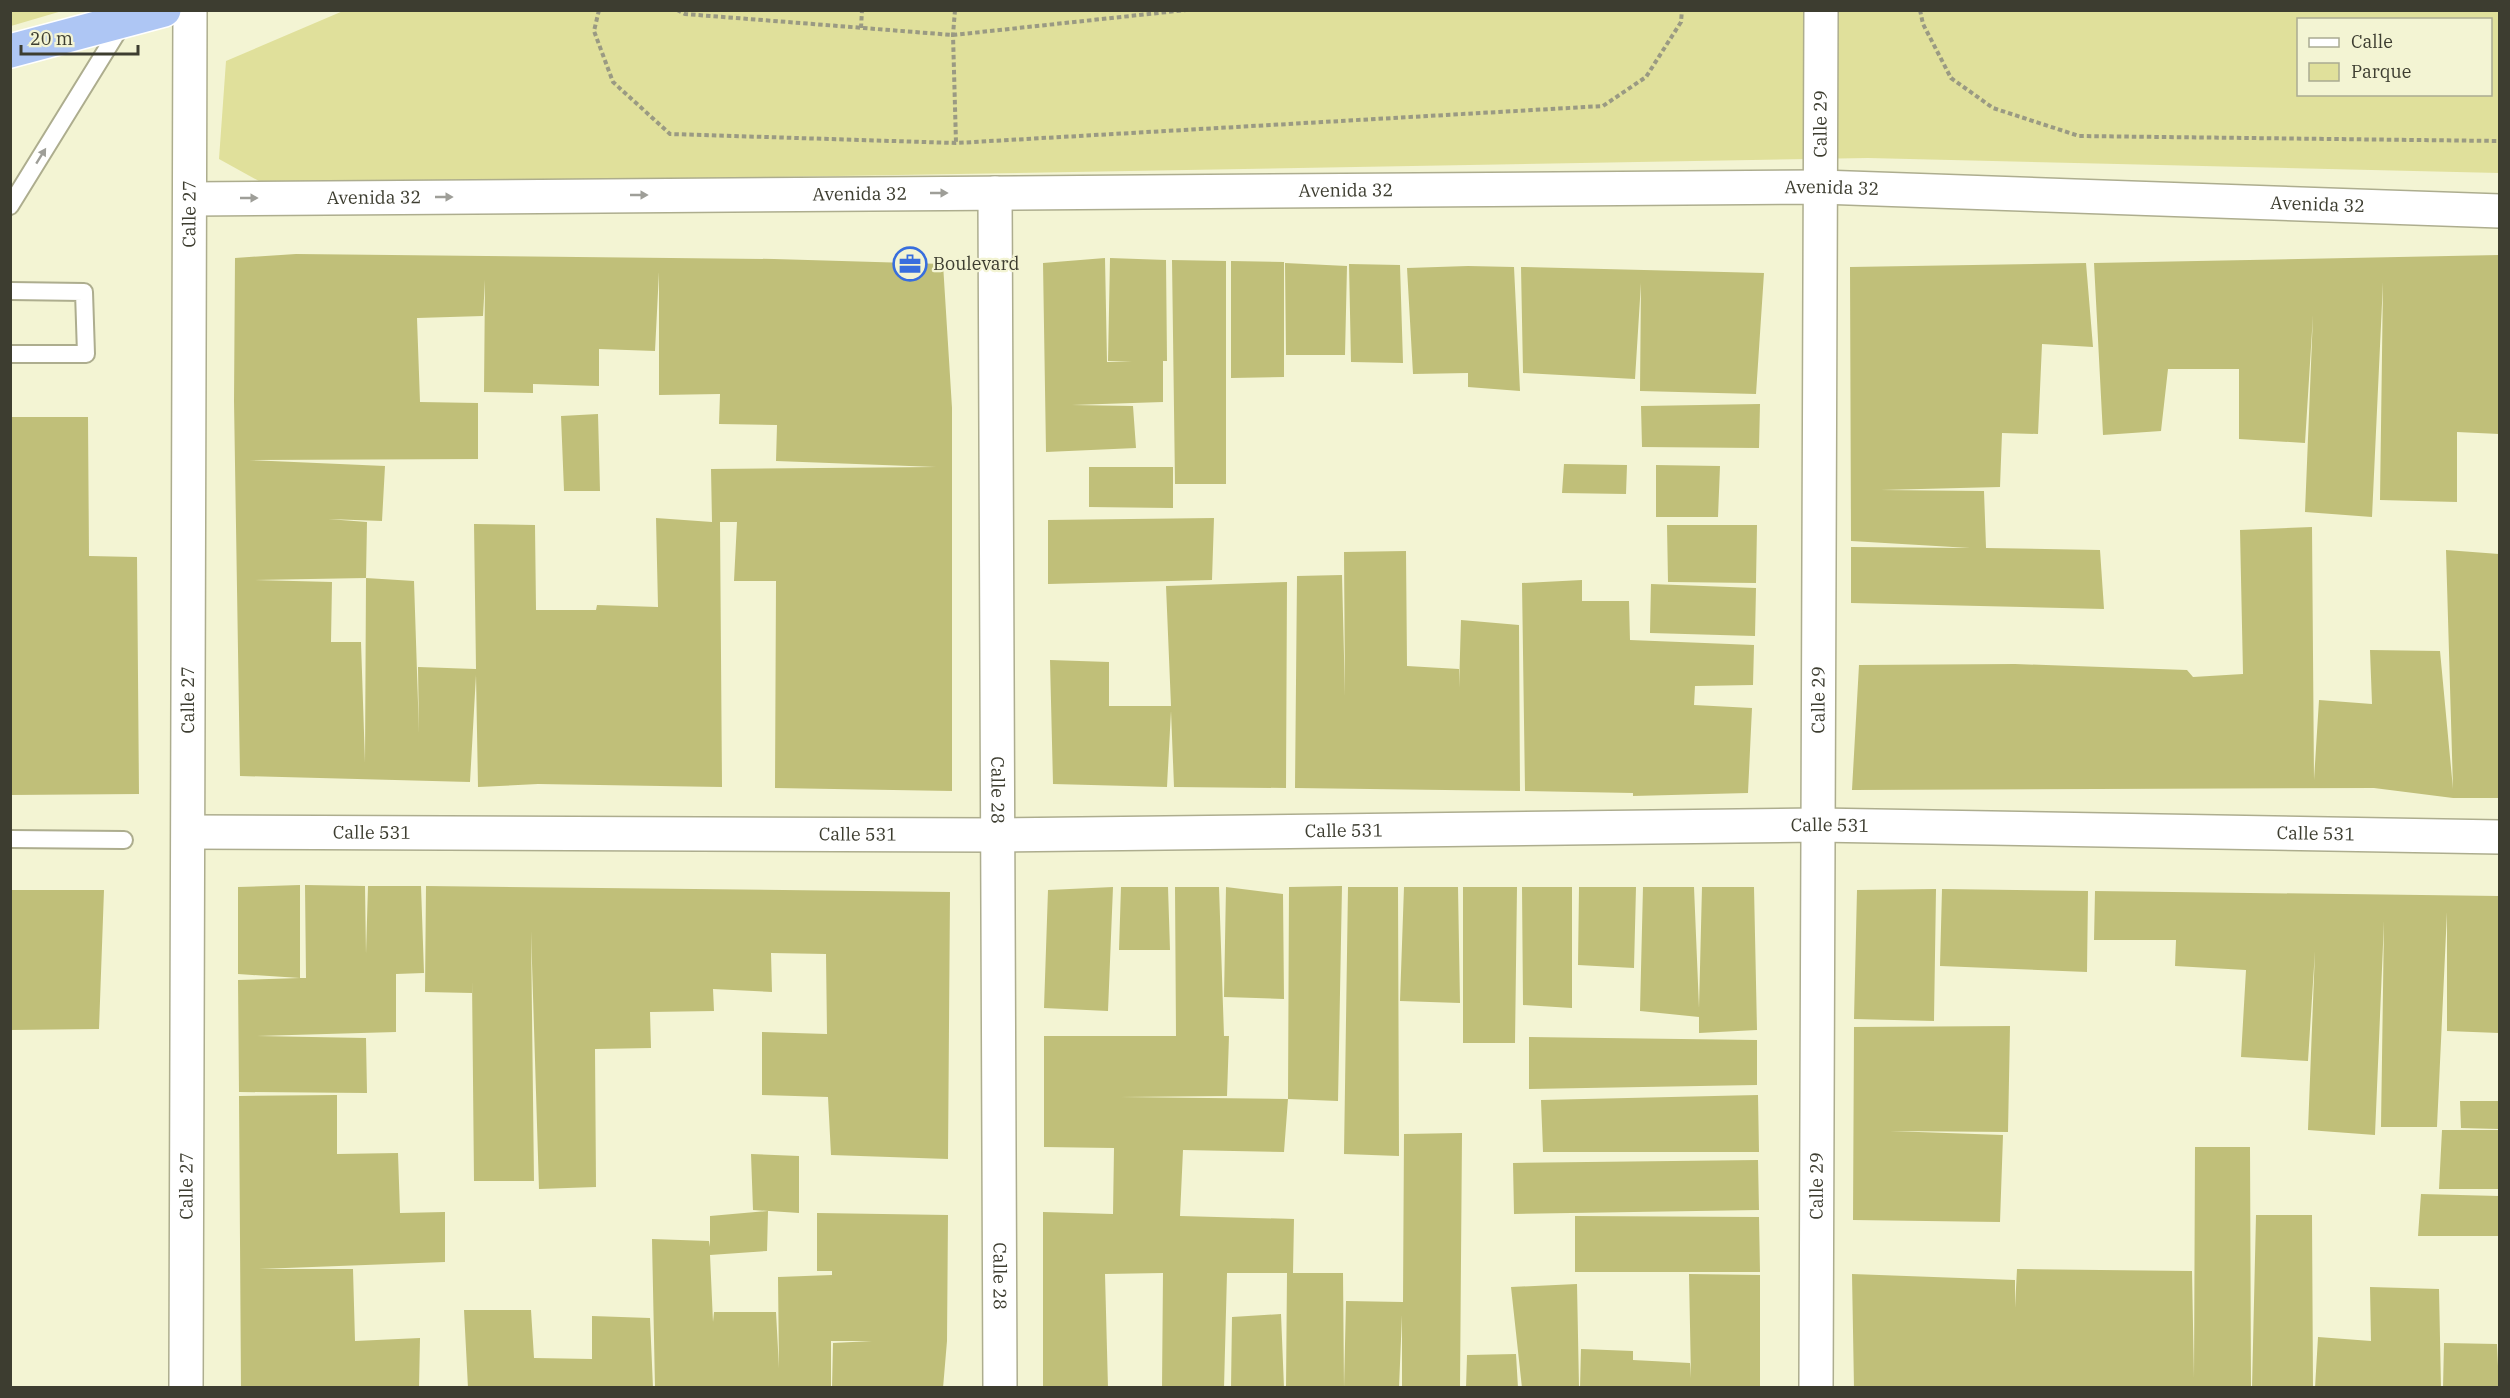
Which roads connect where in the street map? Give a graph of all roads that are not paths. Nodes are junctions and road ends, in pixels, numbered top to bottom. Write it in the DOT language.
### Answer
graph roads {
  1 [pos="164,10"];
  2 [pos="190,10"];
  3 [pos="1821,10"];
  4 [pos="124,22"];
  5 [pos="10,51"];
  6 [pos="1821,187"];
  7 [pos="995,193"];
  8 [pos="191,199"];
  9 [pos="10,206"];
  10 [pos="2499,211"];
  11 [pos="10,291"];
  12 [pos="10,354"];
  13 [pos="1818,825"];
  14 [pos="189,832"];
  15 [pos="997,835"];
  16 [pos="2499,837"];
  17 [pos="10,839"];
  18 [pos="124,840"];
  19 [pos="186,1388"];
  20 [pos="1000,1388"];
  21 [pos="1816,1388"];
  1 -- 4 [label="highway"];
  2 -- 8 [label="street, Calle 27"];
  3 -- 6 [label="street, Calle 29"];
  4 -- 5 [label="highway"];
  9 -- 4 [label="lane, one-way"];
  6 -- 7 [label="street, Avenida 32"];
  6 -- 10 [label="street, Avenida 32"];
  6 -- 13 [label="street, Calle 29"];
  8 -- 7 [label="street, Avenida 32, one-way"];
  7 -- 15 [label="street, Calle 28"];
  8 -- 14 [label="street, Calle 27"];
  11 -- 12 [label="lane"];
  13 -- 15 [label="street, Calle 531"];
  13 -- 16 [label="street, Calle 531"];
  13 -- 21 [label="street, Calle 29"];
  14 -- 15 [label="street, Calle 531"];
  14 -- 19 [label="street, Calle 27"];
  15 -- 20 [label="street, Calle 28"];
  17 -- 18 [label="lane"];
}
